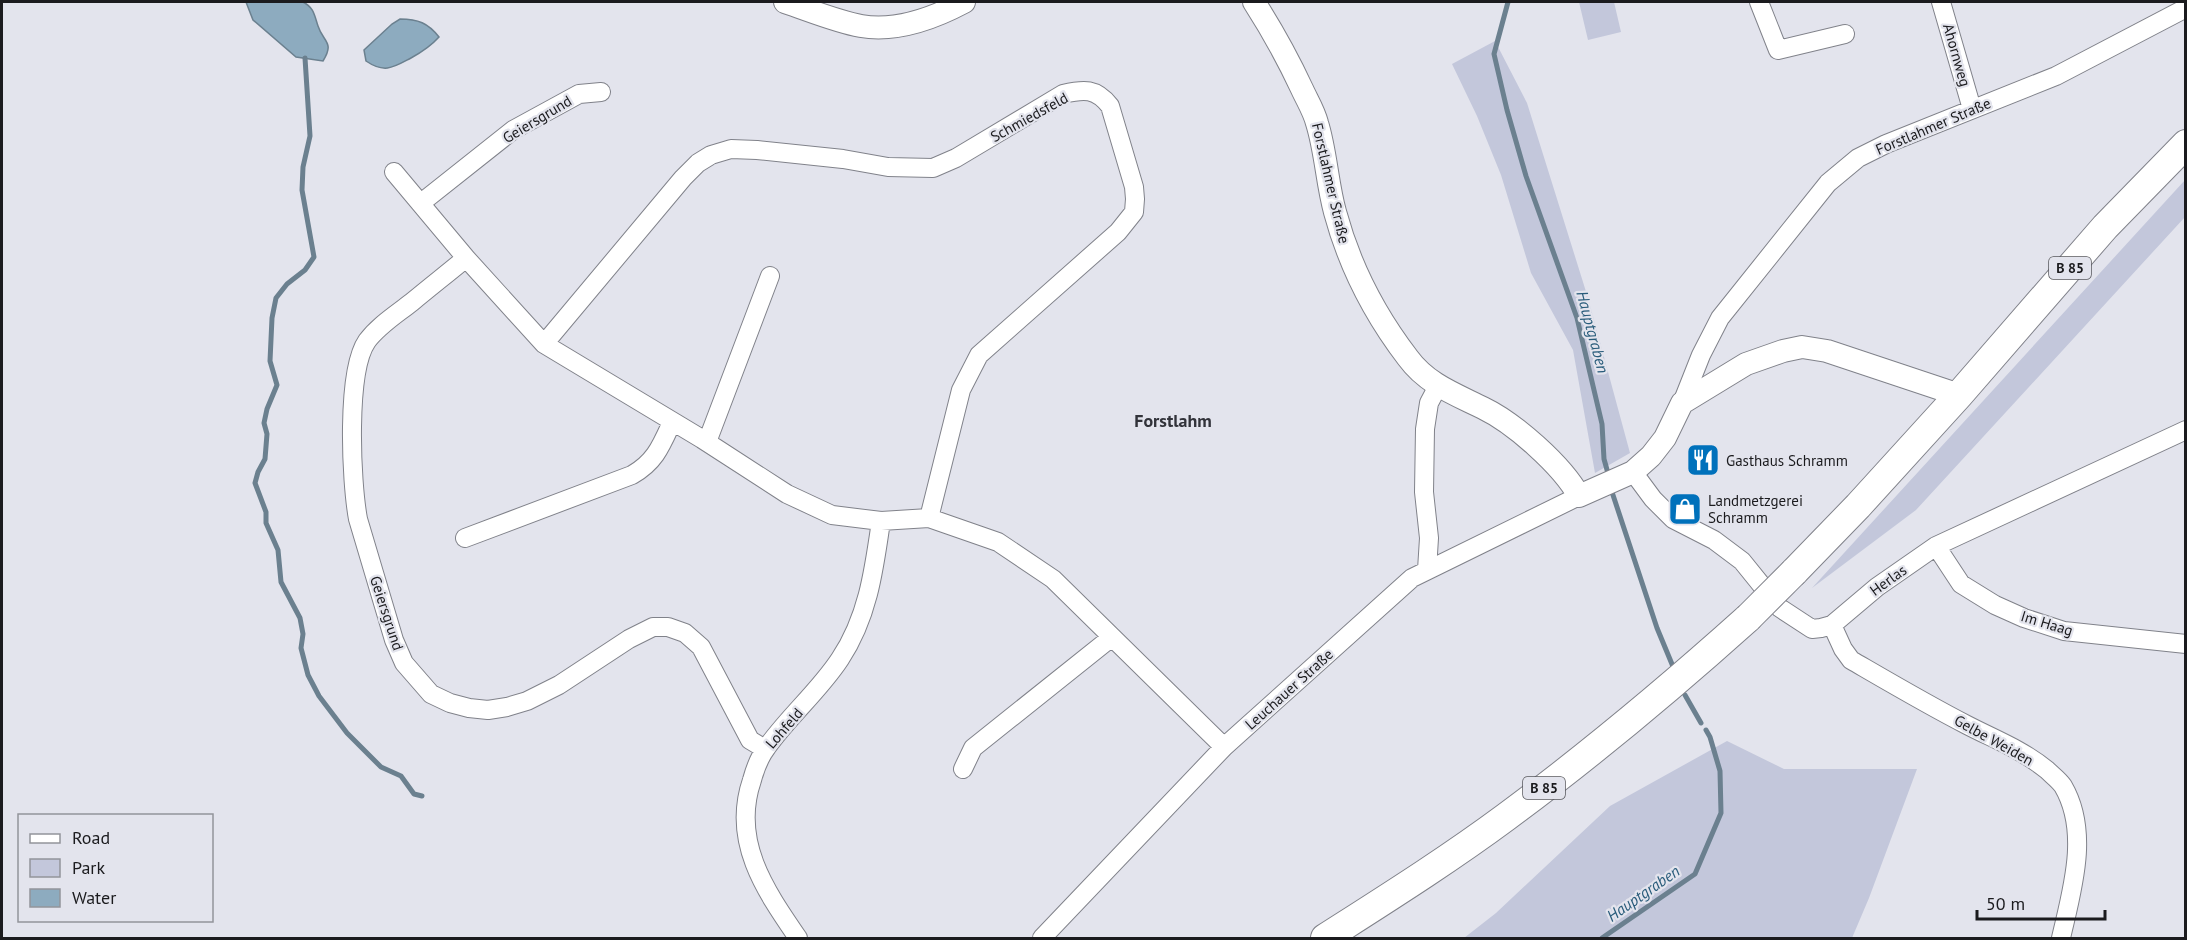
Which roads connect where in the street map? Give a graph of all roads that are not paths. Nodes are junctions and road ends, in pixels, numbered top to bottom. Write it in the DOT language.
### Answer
graph roads {
  1 [pos="785,2"];
  2 [pos="964,2"];
  3 [pos="1254,2"];
  4 [pos="1759,2"];
  5 [pos="1941,2"];
  6 [pos="2186,8"];
  7 [pos="1845,34"];
  8 [pos="601,92"];
  9 [pos="1972,109"];
  10 [pos="2186,144"];
  11 [pos="394,172"];
  12 [pos="421,203"];
  13 [pos="466,258"];
  14 [pos="770,276"];
  15 [pos="544,344"];
  16 [pos="1438,386"];
  17 [pos="1959,395"];
  18 [pos="1682,403"];
  19 [pos="672,422"];
  20 [pos="2186,430"];
  21 [pos="707,442"];
  22 [pos="1634,472"];
  23 [pos="1579,496"];
  24 [pos="929,518"];
  25 [pos="881,521"];
  26 [pos="465,538"];
  27 [pos="1936,546"];
  28 [pos="1427,570"];
  29 [pos="1832,625"];
  30 [pos="1112,637"];
  31 [pos="2186,644"];
  32 [pos="1224,747"];
  33 [pos="765,749"];
  34 [pos="963,769"];
  35 [pos="798,939"];
  36 [pos="1042,939"];
  37 [pos="1325,939"];
  38 [pos="2061,939"];
  1 -- 2 [label="street"];
  3 -- 16 [label="street, Forstlahmer Straße"];
  4 -- 7 [label="street"];
  5 -- 9 [label="street, Ahornweg"];
  6 -- 9 [label="street, Forstlahmer Straße"];
  8 -- 12 [label="street, Geiersgrund"];
  9 -- 18 [label="street, Forstlahmer Straße"];
  10 -- 17 [label="main road, B 85"];
  11 -- 12 [label="street"];
  12 -- 13 [label="street"];
  13 -- 15 [label="street"];
  13 -- 33 [label="street, Geiersgrund"];
  14 -- 21 [label="street"];
  15 -- 19 [label="street"];
  15 -- 24 [label="street, Schmiedsfeld"];
  16 -- 23 [label="street, Forstlahmer Straße"];
  16 -- 28 [label="street"];
  17 -- 18 [label="street"];
  17 -- 37 [label="main road, B 85, bridge"];
  18 -- 22 [label="street, Forstlahmer Straße"];
  19 -- 21 [label="street"];
  19 -- 26 [label="street"];
  20 -- 27 [label="street, Herlas"];
  21 -- 25 [label="street"];
  22 -- 23 [label="street, Forstlahmer Straße"];
  22 -- 29 [label="street"];
  23 -- 28 [label="street, Leuchauer Straße"];
  24 -- 25 [label="street"];
  24 -- 30 [label="street"];
  25 -- 33 [label="street, Lohfeld"];
  27 -- 29 [label="street, Herlas"];
  27 -- 31 [label="street, Im Haag"];
  28 -- 32 [label="street, Leuchauer Straße"];
  29 -- 38 [label="street, Gelbe Weiden"];
  30 -- 32 [label="street"];
  30 -- 34 [label="street"];
  32 -- 36 [label="street, Leuchauer Straße"];
  33 -- 35 [label="street, Lohfeld"];
}
